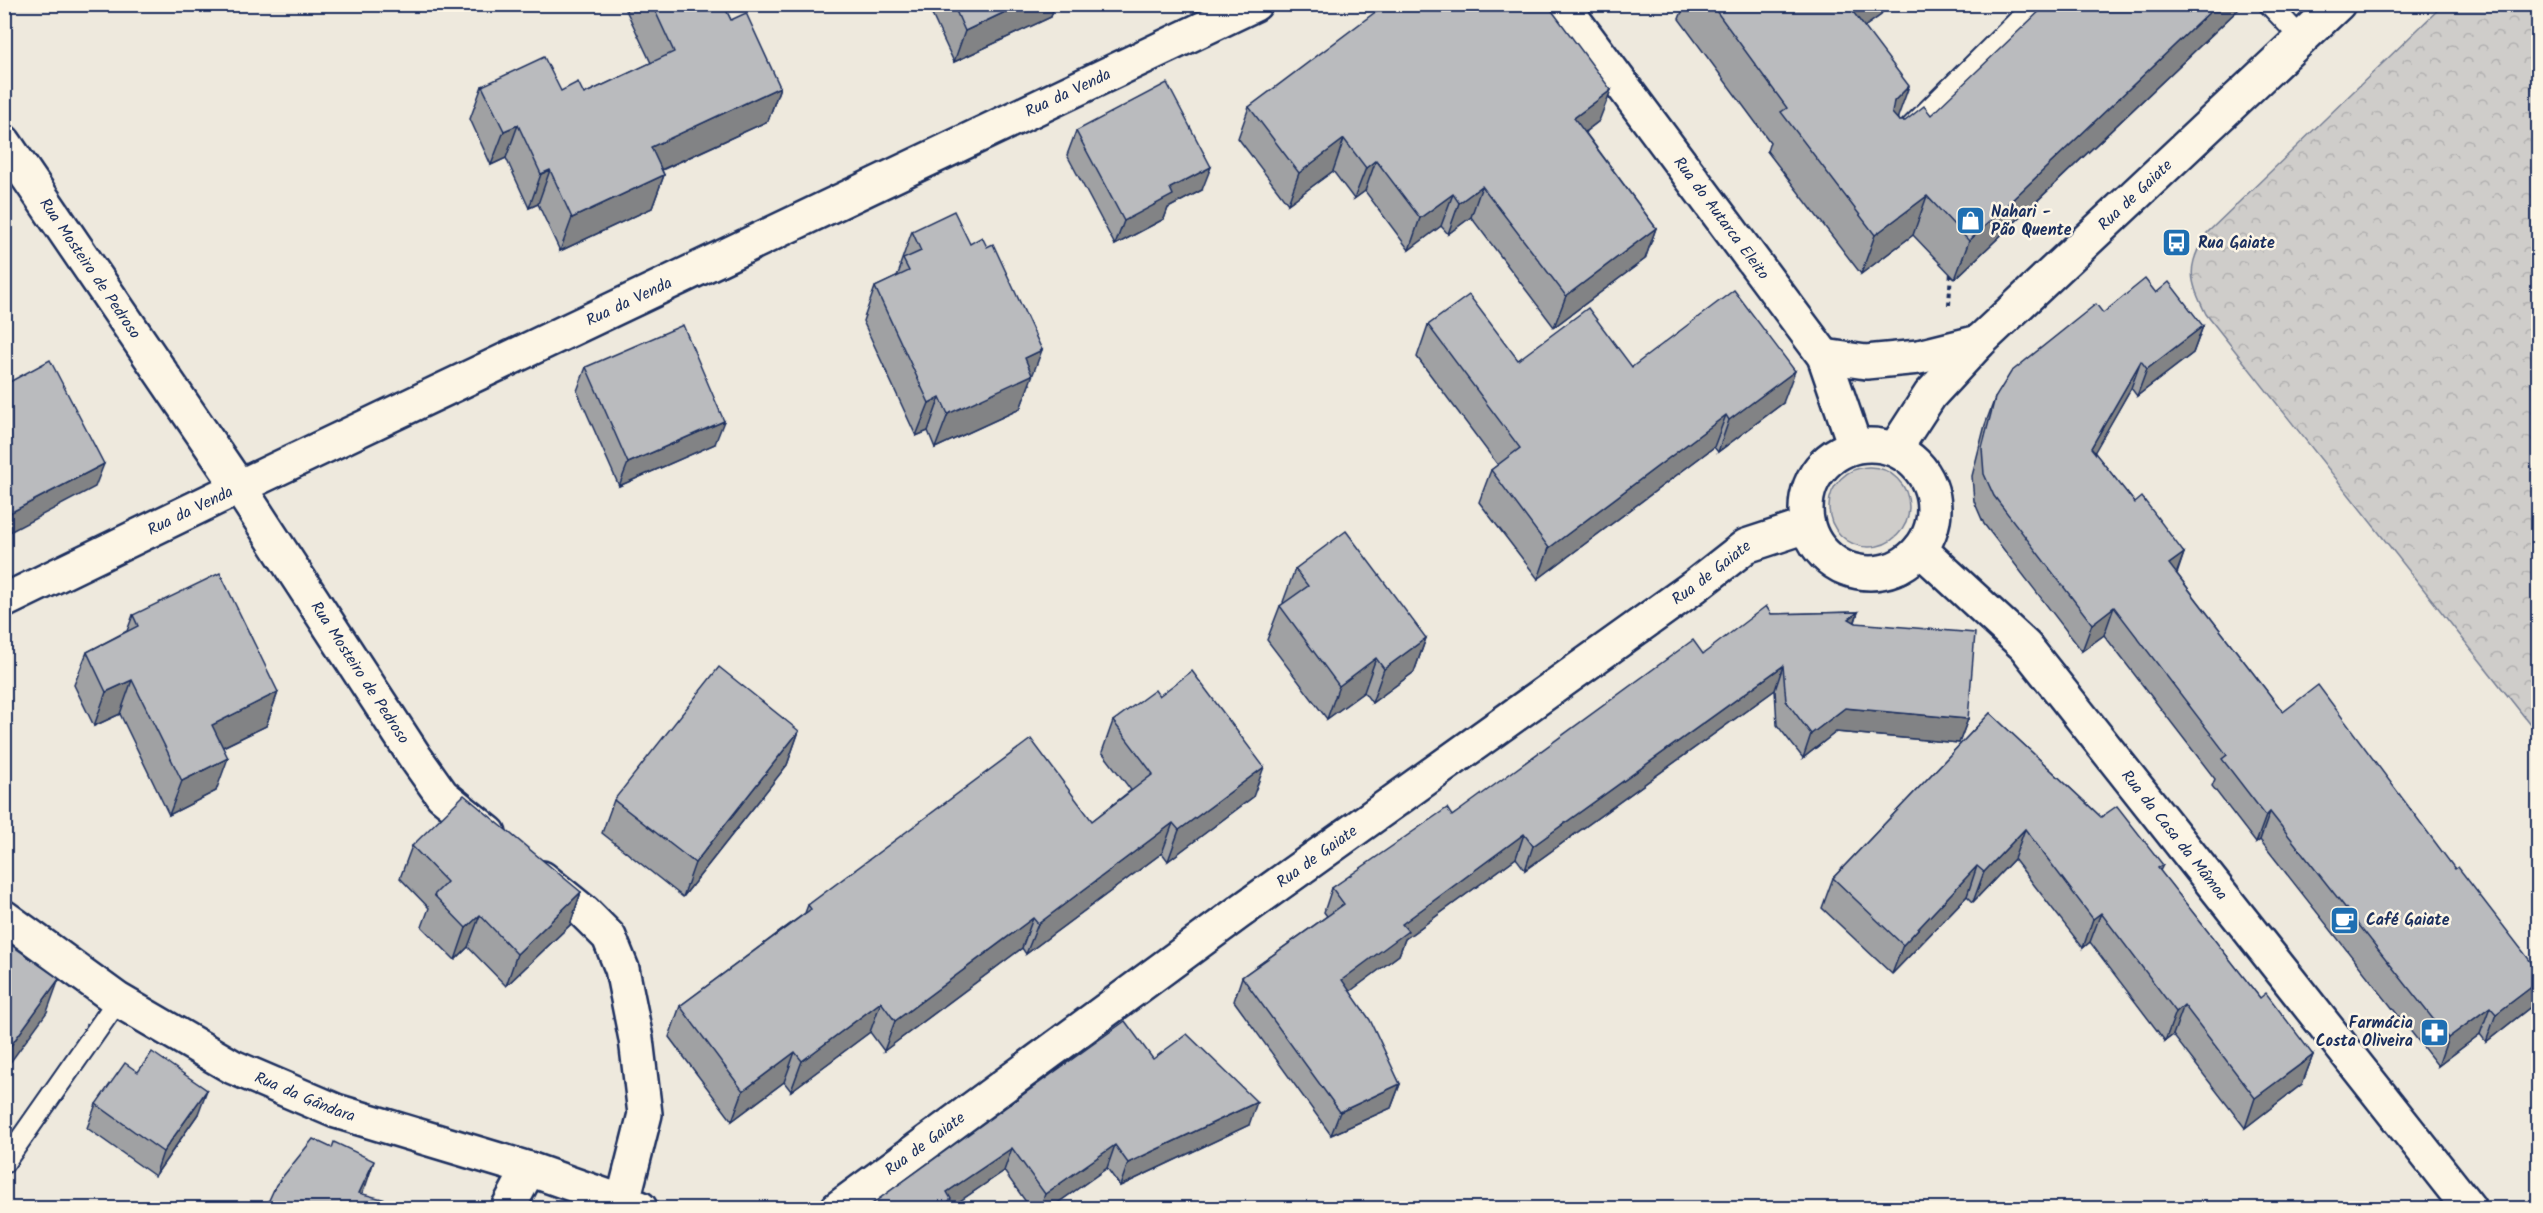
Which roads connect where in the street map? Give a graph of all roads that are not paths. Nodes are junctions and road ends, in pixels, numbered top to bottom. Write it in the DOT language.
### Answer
graph roads {
  1 [pos="1255,4"];
  2 [pos="1562,4"];
  3 [pos="2035,4"];
  4 [pos="2269,4"];
  5 [pos="2338,4"];
  6 [pos="2302,39"];
  7 [pos="1897,140"];
  8 [pos="4,141"];
  9 [pos="1979,342"];
  10 [pos="1824,356"];
  11 [pos="1855,446"];
  12 [pos="1895,449"];
  13 [pos="239,487"];
  14 [pos="1808,526"];
  15 [pos="1920,549"];
  16 [pos="4,602"];
  17 [pos="4,917"];
  18 [pos="118,1000"];
  19 [pos="4,1163"];
  20 [pos="529,1169"];
  21 [pos="632,1205"];
  22 [pos="2462,1206"];
  23 [pos="508,1209"];
  24 [pos="838,1209"];
  1 -- 13 [label="street, Rua da Venda"];
  2 -- 10 [label="street, Rua do Autarca Eleito"];
  3 -- 7 [label="lane"];
  4 -- 6 [label="lane"];
  5 -- 6 [label="street, Rua de Gaiate"];
  6 -- 9 [label="street, Rua de Gaiate"];
  8 -- 13 [label="street, Rua Mosteiro de Pedroso"];
  9 -- 10 [label="street"];
  9 -- 12 [label="street, Rua de Gaiate"];
  10 -- 11 [label="street, Rua do Autarca Eleito"];
  11 -- 12 [label="street"];
  11 -- 14 [label="street"];
  12 -- 15 [label="street"];
  13 -- 16 [label="street, Rua da Venda"];
  13 -- 21 [label="street, Rua Mosteiro de Pedroso"];
  14 -- 15 [label="street"];
  14 -- 24 [label="street, Rua de Gaiate"];
  15 -- 22 [label="street, Rua da Casa da Mâmoa"];
  17 -- 18 [label="street, Rua da Gândara"];
  18 -- 19 [label="lane"];
  18 -- 20 [label="street, Rua da Gândara"];
  20 -- 21 [label="street, Rua da Gândara"];
  20 -- 23 [label="street"];
}
